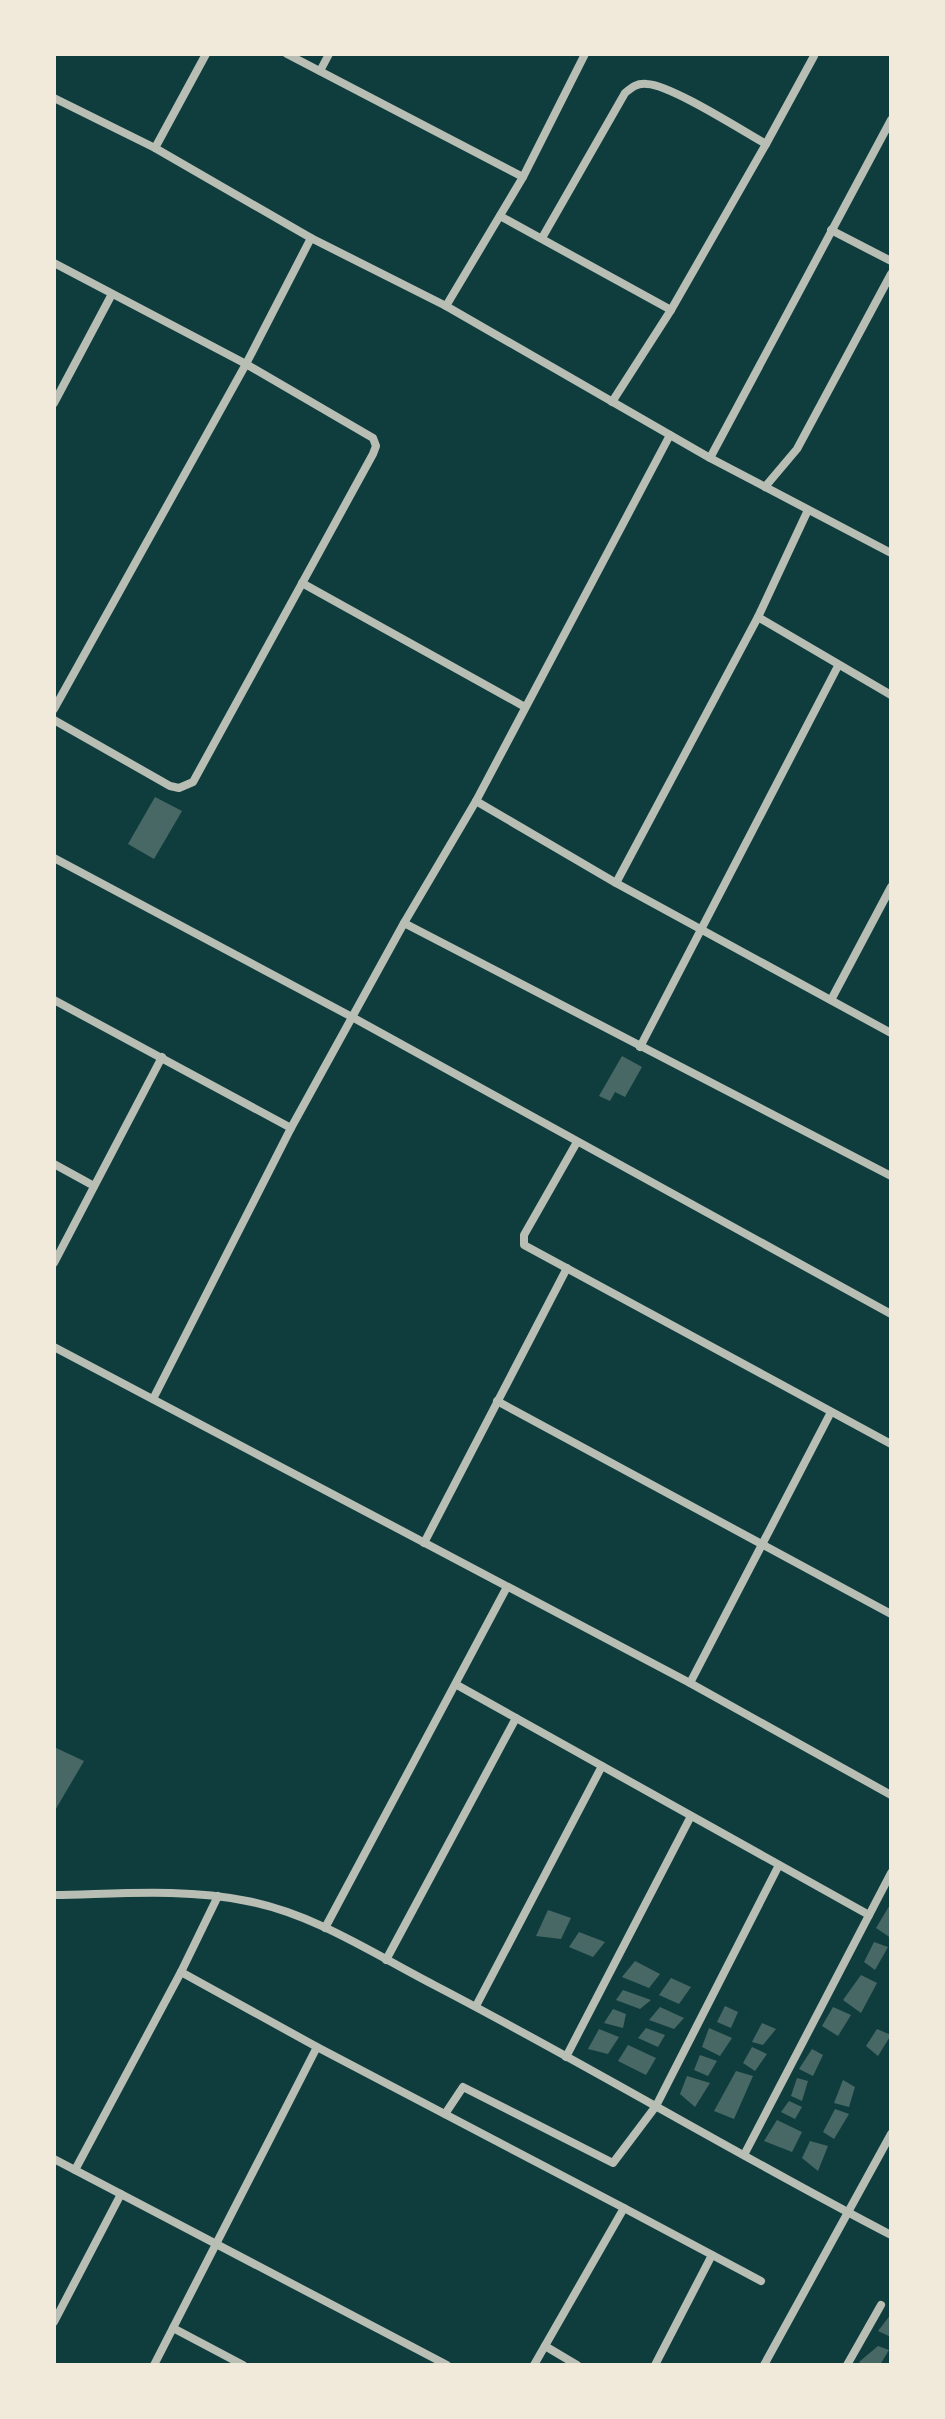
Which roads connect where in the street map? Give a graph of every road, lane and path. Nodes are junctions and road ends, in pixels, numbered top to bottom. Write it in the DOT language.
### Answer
graph roads {
  1 [pos="206,54"];
  2 [pos="287,54"];
  3 [pos="329,54"];
  4 [pos="585,54"];
  5 [pos="814,56"];
  6 [pos="320,71"];
  7 [pos="54,98"];
  8 [pos="891,120"];
  9 [pos="766,144"];
  10 [pos="155,148"];
  11 [pos="523,177"];
  12 [pos="500,216"];
  13 [pos="831,230"];
  14 [pos="311,238"];
  15 [pos="542,238"];
  16 [pos="891,261"];
  17 [pos="54,263"];
  18 [pos="891,274"];
  19 [pos="112,294"];
  20 [pos="446,306"];
  21 [pos="671,310"];
  22 [pos="246,364"];
  23 [pos="612,402"];
  24 [pos="54,403"];
  25 [pos="670,435"];
  26 [pos="710,458"];
  27 [pos="765,487"];
  28 [pos="808,510"];
  29 [pos="891,553"];
  30 [pos="302,583"];
  31 [pos="758,617"];
  32 [pos="838,666"];
  33 [pos="891,695"];
  34 [pos="525,707"];
  35 [pos="54,709"];
  36 [pos="54,720"];
  37 [pos="476,801"];
  38 [pos="54,858"];
  39 [pos="616,883"];
  40 [pos="891,887"];
  41 [pos="404,923"];
  42 [pos="700,929"];
  43 [pos="54,1000"];
  44 [pos="831,1000"];
  45 [pos="352,1017"];
  46 [pos="891,1033"];
  47 [pos="640,1047"];
  48 [pos="162,1057"];
  49 [pos="291,1128"];
  50 [pos="577,1142"];
  51 [pos="54,1164"];
  52 [pos="891,1176"];
  53 [pos="94,1186"];
  54 [pos="54,1263"];
  55 [pos="567,1268"];
  56 [pos="891,1314"];
  57 [pos="54,1347"];
  58 [pos="153,1399"];
  59 [pos="497,1401"];
  60 [pos="831,1412"];
  61 [pos="891,1444"];
  62 [pos="424,1543"];
  63 [pos="761,1545"];
  64 [pos="507,1587"];
  65 [pos="891,1614"];
  66 [pos="690,1683"];
  67 [pos="457,1685"];
  68 [pos="516,1718"];
  69 [pos="602,1766"];
  70 [pos="891,1795"];
  71 [pos="691,1816"];
  72 [pos="779,1865"];
  73 [pos="891,1873"];
  74 [pos="54,1895"];
  75 [pos="218,1896"];
  76 [pos="869,1915"];
  77 [pos="325,1928"];
  78 [pos="386,1960"];
  79 [pos="181,1972"];
  80 [pos="476,2006"];
  81 [pos="317,2047"];
  82 [pos="566,2057"];
  83 [pos="656,2106"];
  84 [pos="445,2114"];
  85 [pos="891,2134"];
  86 [pos="744,2155"];
  87 [pos="54,2159"];
  88 [pos="75,2170"];
  89 [pos="121,2194"];
  90 [pos="624,2208"];
  91 [pos="848,2212"];
  92 [pos="891,2235"];
  93 [pos="217,2244"];
  94 [pos="712,2255"];
  95 [pos="761,2281"];
  96 [pos="881,2305"];
  97 [pos="54,2322"];
  98 [pos="173,2328"];
  99 [pos="545,2346"];
  100 [pos="154,2365"];
  101 [pos="243,2365"];
  102 [pos="447,2365"];
  103 [pos="534,2365"];
  104 [pos="577,2365"];
  105 [pos="655,2365"];
  106 [pos="764,2365"];
  107 [pos="847,2365"];
  1 -- 10 [label="street"];
  2 -- 6 [label="street"];
  3 -- 6 [label="street"];
  4 -- 11 [label="street"];
  5 -- 9 [label="street"];
  6 -- 11 [label="street"];
  7 -- 10 [label="street"];
  8 -- 13 [label="street"];
  9 -- 15 [label="street"];
  9 -- 21 [label="street"];
  10 -- 14 [label="street"];
  11 -- 12 [label="street"];
  12 -- 15 [label="street"];
  12 -- 20 [label="street"];
  13 -- 16 [label="street"];
  13 -- 26 [label="street"];
  14 -- 20 [label="street"];
  14 -- 22 [label="street"];
  15 -- 21 [label="street"];
  17 -- 19 [label="street"];
  18 -- 27 [label="street"];
  19 -- 22 [label="street"];
  19 -- 24 [label="street"];
  20 -- 23 [label="street"];
  21 -- 23 [label="street"];
  22 -- 30 [label="street"];
  22 -- 35 [label="street"];
  23 -- 25 [label="street"];
  25 -- 26 [label="street"];
  25 -- 34 [label="street"];
  26 -- 27 [label="street"];
  27 -- 28 [label="street"];
  28 -- 29 [label="street"];
  28 -- 31 [label="street"];
  30 -- 34 [label="street"];
  30 -- 36 [label="street"];
  31 -- 32 [label="street"];
  31 -- 39 [label="street"];
  32 -- 33 [label="street"];
  32 -- 42 [label="street"];
  34 -- 37 [label="street"];
  37 -- 39 [label="street"];
  37 -- 41 [label="street"];
  38 -- 45 [label="street"];
  39 -- 42 [label="street"];
  40 -- 44 [label="street"];
  41 -- 45 [label="street"];
  41 -- 47 [label="street"];
  42 -- 44 [label="street"];
  42 -- 47 [label="street"];
  43 -- 48 [label="street"];
  44 -- 46 [label="street"];
  45 -- 49 [label="street"];
  45 -- 50 [label="street"];
  47 -- 52 [label="street"];
  48 -- 49 [label="street"];
  48 -- 53 [label="street"];
  49 -- 58 [label="street"];
  50 -- 55 [label="street"];
  50 -- 56 [label="street"];
  51 -- 53 [label="street"];
  53 -- 54 [label="street"];
  55 -- 59 [label="street"];
  55 -- 60 [label="street"];
  57 -- 58 [label="street"];
  58 -- 62 [label="street"];
  59 -- 62 [label="street"];
  59 -- 63 [label="street"];
  60 -- 61 [label="street"];
  60 -- 63 [label="street"];
  62 -- 64 [label="street"];
  63 -- 65 [label="street"];
  63 -- 66 [label="street"];
  64 -- 66 [label="street"];
  64 -- 67 [label="street"];
  66 -- 70 [label="street"];
  67 -- 68 [label="street"];
  67 -- 77 [label="street"];
  68 -- 69 [label="street"];
  68 -- 78 [label="street"];
  69 -- 71 [label="street"];
  69 -- 80 [label="street"];
  71 -- 72 [label="street"];
  71 -- 82 [label="street"];
  72 -- 76 [label="street"];
  72 -- 83 [label="street"];
  73 -- 76 [label="street"];
  74 -- 75 [label="street"];
  75 -- 77 [label="street"];
  75 -- 79 [label="street"];
  76 -- 86 [label="street"];
  77 -- 78 [label="street"];
  78 -- 80 [label="street"];
  79 -- 81 [label="street"];
  79 -- 88 [label="street"];
  80 -- 82 [label="street"];
  81 -- 84 [label="street"];
  81 -- 93 [label="street"];
  82 -- 83 [label="street"];
  83 -- 84 [label="street"];
  83 -- 86 [label="street"];
  84 -- 90 [label="street"];
  85 -- 91 [label="street"];
  86 -- 91 [label="street"];
  87 -- 88 [label="street"];
  88 -- 89 [label="street"];
  89 -- 93 [label="street"];
  89 -- 97 [label="street"];
  90 -- 94 [label="street"];
  90 -- 99 [label="street"];
  91 -- 92 [label="street"];
  91 -- 106 [label="street"];
  93 -- 98 [label="street"];
  93 -- 102 [label="street"];
  94 -- 95 [label="street"];
  94 -- 105 [label="street"];
  96 -- 107 [label="street"];
  98 -- 100 [label="street"];
  98 -- 101 [label="street"];
  99 -- 103 [label="street"];
  99 -- 104 [label="street"];
}
